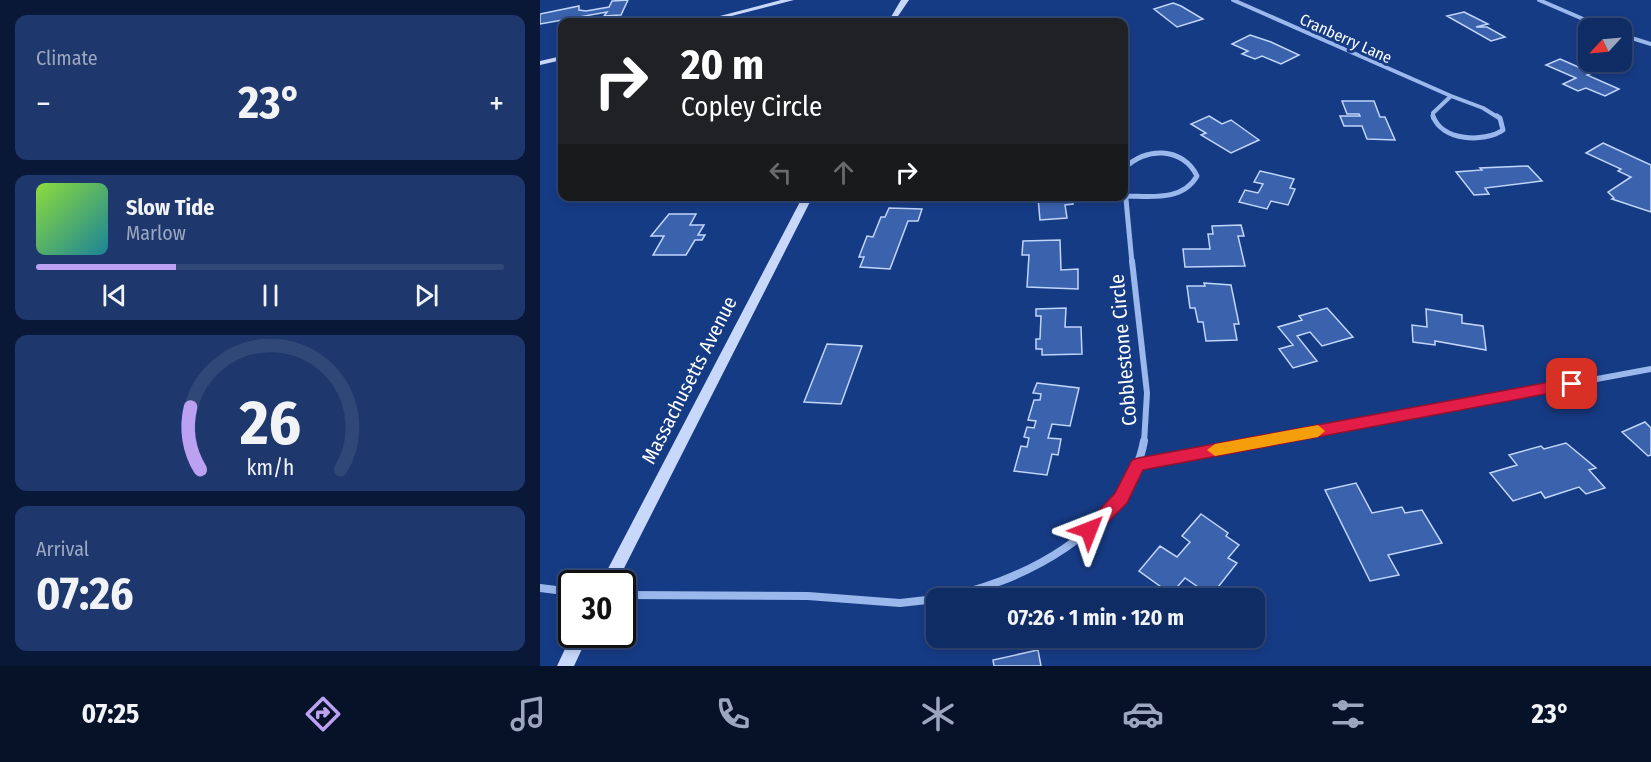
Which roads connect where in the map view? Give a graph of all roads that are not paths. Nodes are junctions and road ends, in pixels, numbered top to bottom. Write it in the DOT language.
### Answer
graph roads {
  1 [pos="790,0"];
  2 [pos="904,0"];
  3 [pos="1233,0"];
  4 [pos="1539,0"];
  5 [pos="717,18"];
  6 [pos="893,18"];
  7 [pos="1581,18"];
  8 [pos="1632,38"];
  9 [pos="1651,44"];
  10 [pos="558,58"];
  11 [pos="540,63"];
  12 [pos="1451,96"];
  13 [pos="1128,165"];
  14 [pos="1128,196"];
  15 [pos="805,201"];
  16 [pos="1126,201"];
  17 [pos="1651,369"];
  18 [pos="1138,464"];
  19 [pos="615,570"];
  20 [pos="540,588"];
  21 [pos="982,588"];
  22 [pos="558,590"];
  23 [pos="636,595"];
  24 [pos="926,600"];
  25 [pos="574,648"];
  26 [pos="565,666"];
  1 -- 5 [label="main road"];
  2 -- 6 [label="main road"];
  3 -- 12 [label="street, Cranberry Lane"];
  4 -- 7 [label="street"];
  8 -- 9 [label="street"];
  10 -- 11 [label="main road"];
  12 -- 12 [label="street, Cranberry Lane"];
  13 -- 14 [label="street"];
  15 -- 19 [label="main road, Massachusetts Avenue"];
  16 -- 18 [label="street, Cobblestone Circle"];
  17 -- 18 [label="street"];
  18 -- 21 [label="street, Cobblestone Circle"];
  20 -- 22 [label="street"];
  23 -- 24 [label="street, Cobblestone Circle"];
  25 -- 26 [label="main road"];
}
